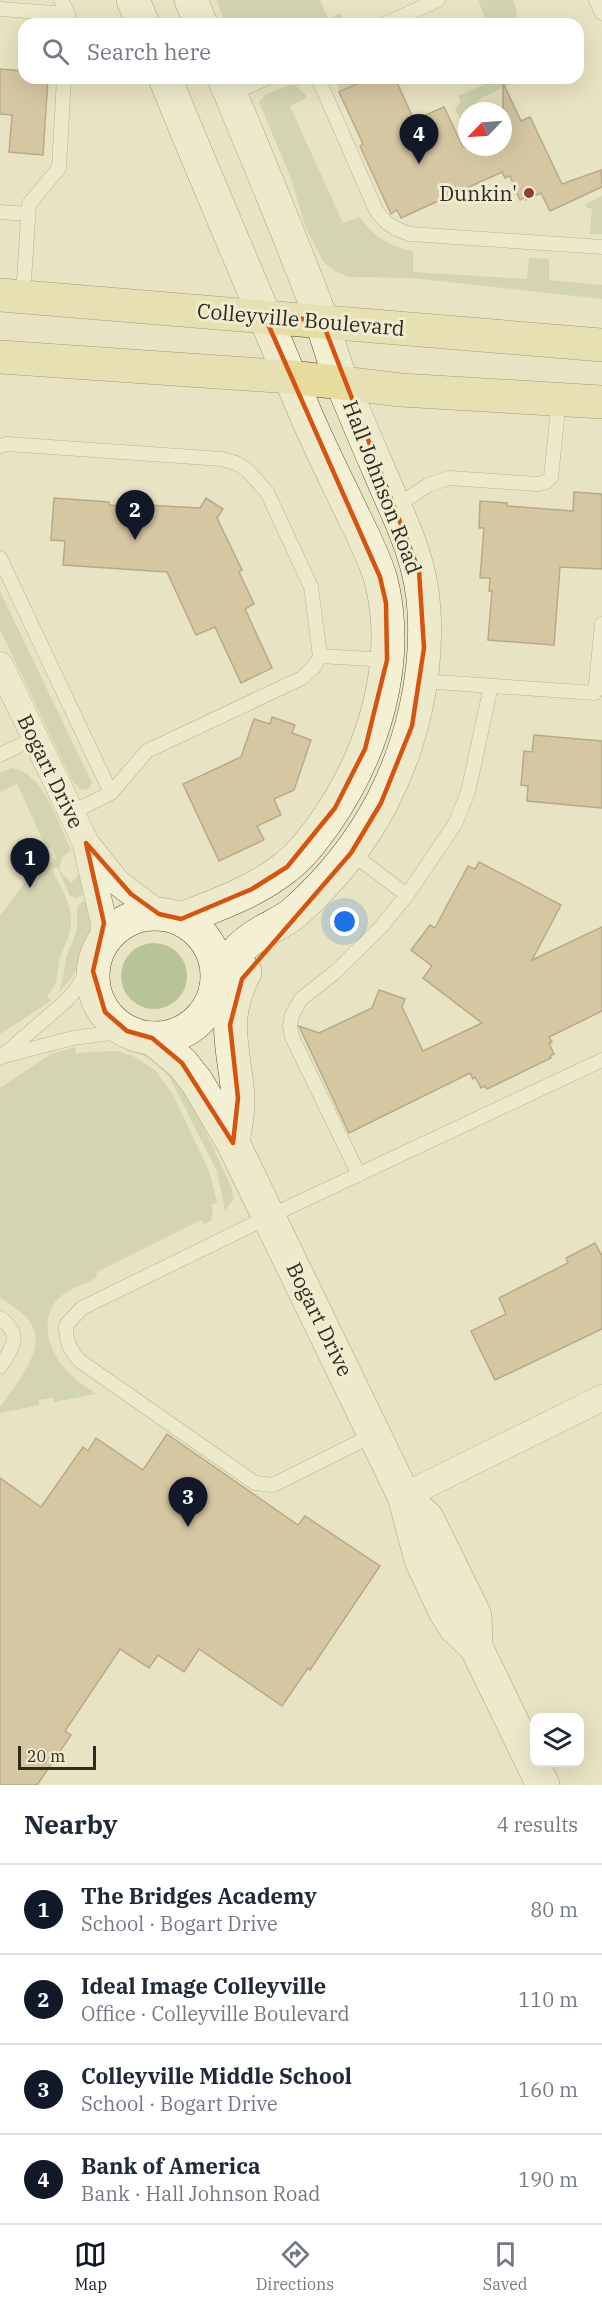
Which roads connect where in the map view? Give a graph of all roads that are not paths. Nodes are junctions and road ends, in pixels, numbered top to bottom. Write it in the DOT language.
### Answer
graph roads {
  1 [pos="61,0"];
  2 [pos="134,0"];
  3 [pos="191,0"];
  4 [pos="438,0"];
  5 [pos="596,0"];
  6 [pos="0,9"];
  7 [pos="602,13"];
  8 [pos="61,18"];
  9 [pos="68,18"];
  10 [pos="141,18"];
  11 [pos="198,18"];
  12 [pos="398,18"];
  13 [pos="64,84"];
  14 [pos="168,84"];
  15 [pos="321,84"];
  16 [pos="227,86"];
  17 [pos="0,212"];
  18 [pos="28,214"];
  19 [pos="602,247"];
  20 [pos="11,296"];
  21 [pos="264,315"];
  22 [pos="322,321"];
  23 [pos="602,345"];
  24 [pos="0,357"];
  25 [pos="291,377"];
  26 [pos="342,382"];
  27 [pos="559,400"];
  28 [pos="602,402"];
  29 [pos="0,446"];
  30 [pos="395,507"];
  31 [pos="0,558"];
  32 [pos="602,624"];
  33 [pos="320,656"];
  34 [pos="387,660"];
  35 [pos="0,665"];
  36 [pos="420,681"];
  37 [pos="491,686"];
  38 [pos="599,693"];
  39 [pos="35,738"];
  40 [pos="0,755"];
  41 [pos="111,793"];
  42 [pos="71,813"];
  43 [pos="321,827"];
  44 [pos="86,843"];
  45 [pos="351,853"];
  46 [pos="407,895"];
  47 [pos="292,915"];
  48 [pos="170,916"];
  49 [pos="99,949"];
  50 [pos="210,1001"];
  51 [pos="140,1034"];
  52 [pos="1,1058"];
  53 [pos="602,1060"];
  54 [pos="233,1143"];
  55 [pos="359,1174"];
  56 [pos="270,1216"];
  57 [pos="0,1318"];
  58 [pos="0,1367"];
  59 [pos="602,1398"];
  60 [pos="375,1434"];
  61 [pos="404,1497"];
  62 [pos="543,1785"];
  1 -- 9 [label="lane"];
  2 -- 10 [label="street"];
  3 -- 11 [label="street"];
  4 -- 12 [label="lane"];
  5 -- 7 [label="lane"];
  6 -- 8 [label="lane"];
  13 -- 18 [label="lane"];
  14 -- 21 [label="street, Hall Johnson Road"];
  15 -- 19 [label="lane"];
  16 -- 22 [label="street, Hall Johnson Road"];
  17 -- 18 [label="lane"];
  18 -- 20 [label="lane"];
  20 -- 21 [label="main road, Colleyville Boulevard"];
  21 -- 22 [label="main road, Colleyville Boulevard"];
  21 -- 25 [label="street, Hall Johnson Road"];
  22 -- 23 [label="main road, Colleyville Boulevard"];
  22 -- 26 [label="street, Hall Johnson Road"];
  24 -- 25 [label="main road"];
  25 -- 26 [label="main road"];
  25 -- 34 [label="street, Hall Johnson Road"];
  26 -- 27 [label="main road"];
  26 -- 30 [label="street, Hall Johnson Road"];
  27 -- 28 [label="main road"];
  27 -- 30 [label="lane"];
  29 -- 33 [label="lane"];
  30 -- 36 [label="street, Hall Johnson Road"];
  31 -- 41 [label="lane"];
  32 -- 38 [label="lane"];
  33 -- 34 [label="lane"];
  33 -- 41 [label="lane"];
  34 -- 36 [label="street"];
  34 -- 43 [label="street, Hall Johnson Road"];
  35 -- 39 [label="street, Bogart Drive"];
  36 -- 37 [label="lane"];
  36 -- 45 [label="street, Hall Johnson Road"];
  37 -- 38 [label="lane"];
  37 -- 46 [label="lane"];
  39 -- 40 [label="lane"];
  39 -- 42 [label="street, Bogart Drive"];
  41 -- 42 [label="lane"];
  42 -- 44 [label="street, Bogart Drive"];
  43 -- 45 [label="street"];
  43 -- 48 [label="street, Hall Johnson Road"];
  44 -- 48 [label="street, Bogart Drive"];
  44 -- 49 [label="street, Bogart Drive"];
  45 -- 46 [label="lane"];
  45 -- 47 [label="street, Hall Johnson Road"];
  46 -- 55 [label="lane"];
  47 -- 50 [label="street, Hall Johnson Road"];
  47 -- 54 [label="street"];
  48 -- 49 [label="street"];
  48 -- 50 [label="street"];
  49 -- 51 [label="street"];
  49 -- 52 [label="lane"];
  50 -- 51 [label="street"];
  50 -- 54 [label="street, Bogart Drive"];
  51 -- 52 [label="lane"];
  51 -- 54 [label="street, Bogart Drive"];
  53 -- 55 [label="lane"];
  54 -- 56 [label="street, Bogart Drive"];
  55 -- 56 [label="lane"];
  56 -- 60 [label="street, Bogart Drive"];
  56 -- 60 [label="lane"];
  57 -- 58 [label="lane"];
  59 -- 61 [label="street"];
  60 -- 61 [label="street, Bogart Drive"];
  61 -- 62 [label="street, Bogart Drive"];
}
